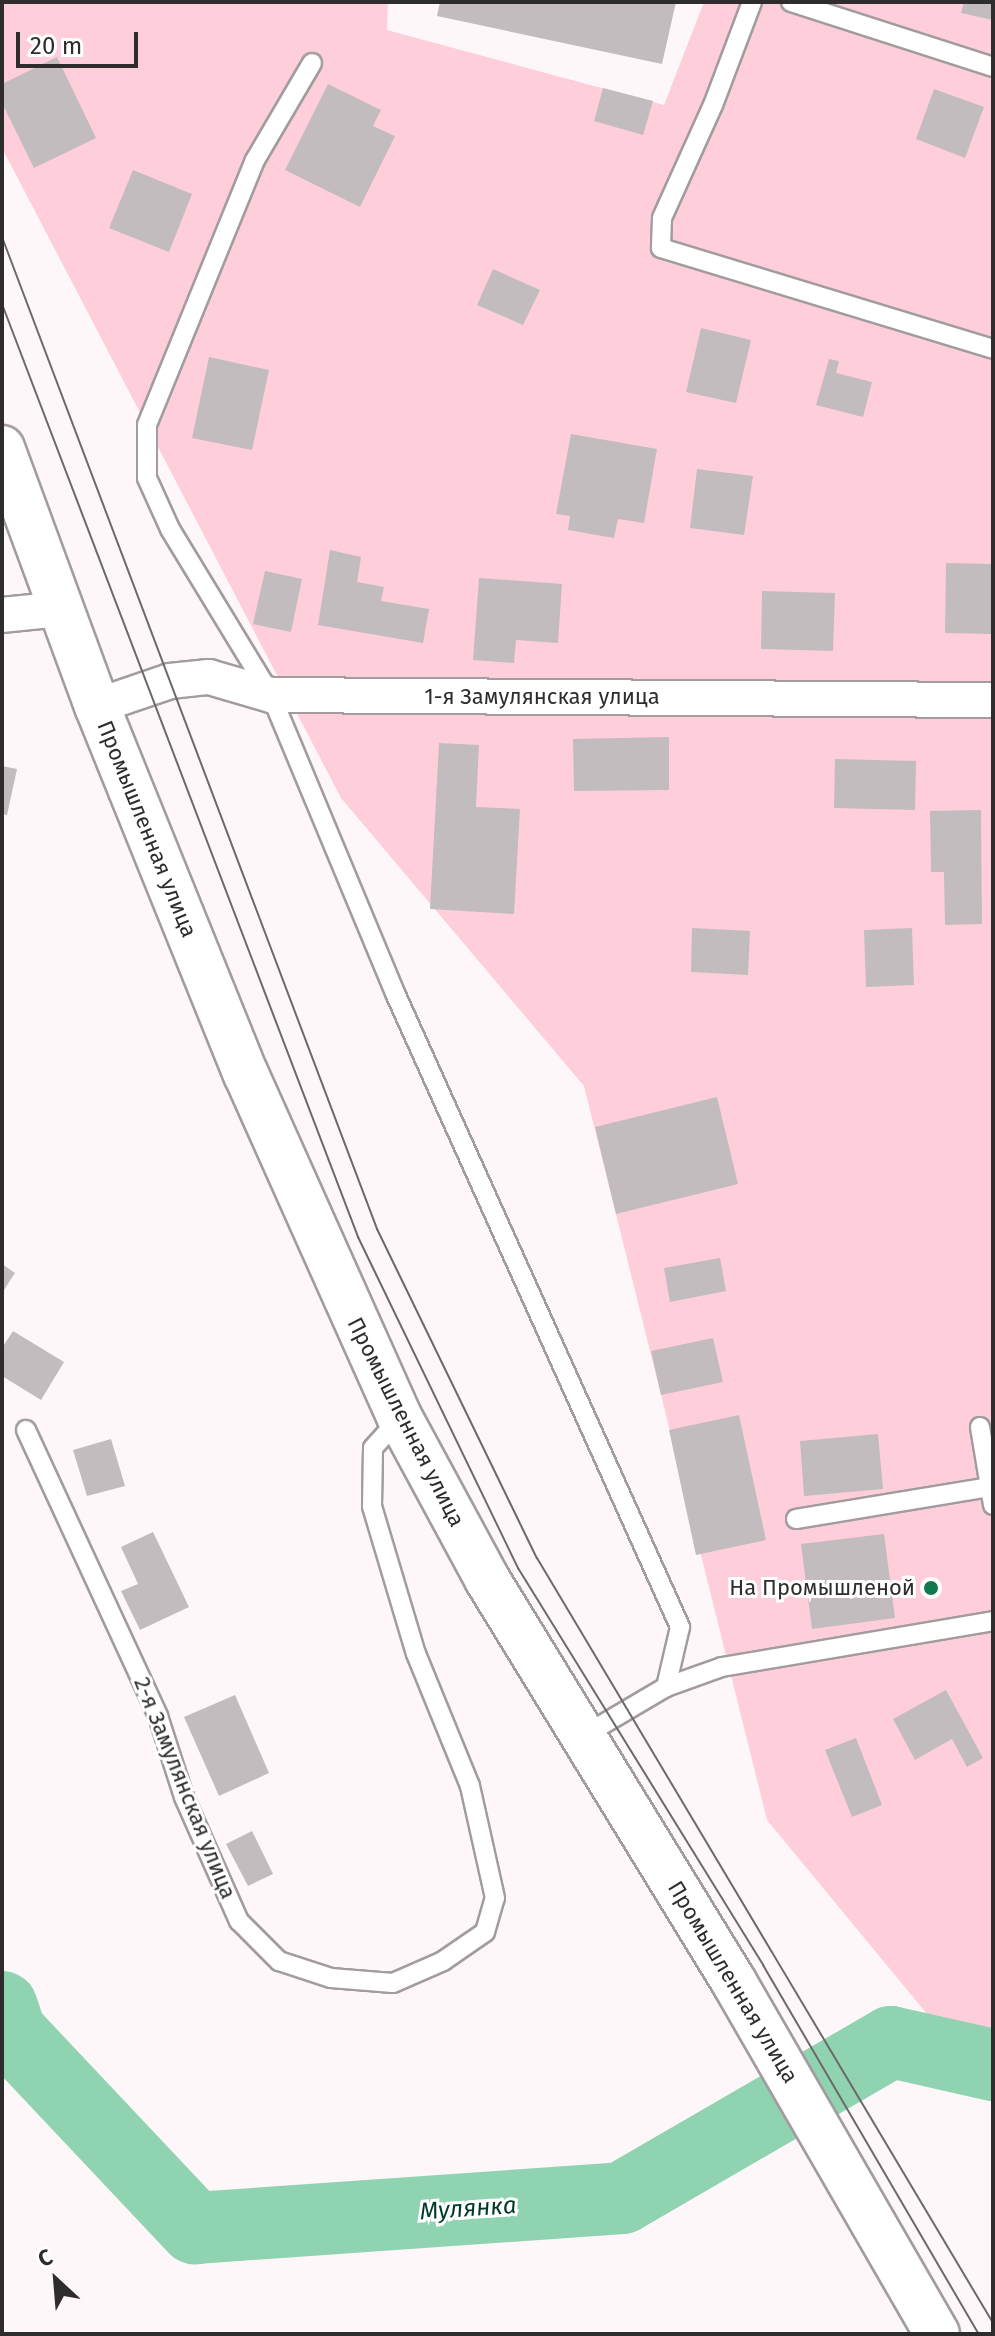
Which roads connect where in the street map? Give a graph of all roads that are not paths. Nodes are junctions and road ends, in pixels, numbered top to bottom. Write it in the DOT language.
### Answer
graph roads {
  1 [pos="752,2"];
  2 [pos="791,2"];
  3 [pos="312,63"];
  4 [pos="993,67"];
  5 [pos="993,349"];
  6 [pos="2,448"];
  7 [pos="61,609"];
  8 [pos="2,615"];
  9 [pos="271,695"];
  10 [pos="993,700"];
  11 [pos="97,706"];
  12 [pos="400,1418"];
  13 [pos="980,1427"];
  14 [pos="26,1430"];
  15 [pos="992,1496"];
  16 [pos="796,1519"];
  17 [pos="993,1621"];
  18 [pos="666,1687"];
  19 [pos="582,1737"];
  20 [pos="937,2334"];
  1 -- 5 [label="lane"];
  2 -- 4 [label="lane"];
  3 -- 9 [label="lane"];
  6 -- 7 [label="main road, Промышленная улица"];
  7 -- 8 [label="street"];
  7 -- 11 [label="main road, Промышленная улица"];
  9 -- 10 [label="street, 1-я Замулянская улица"];
  9 -- 11 [label="street, 1-я Замулянская улица"];
  9 -- 18 [label="lane"];
  11 -- 12 [label="main road, Промышленная улица"];
  12 -- 14 [label="lane, 2-я Замулянская улица"];
  12 -- 19 [label="main road, Промышленная улица"];
  13 -- 15 [label="lane"];
  15 -- 16 [label="lane"];
  17 -- 18 [label="lane"];
  18 -- 19 [label="lane"];
  19 -- 20 [label="main road, Промышленная улица"];
}
